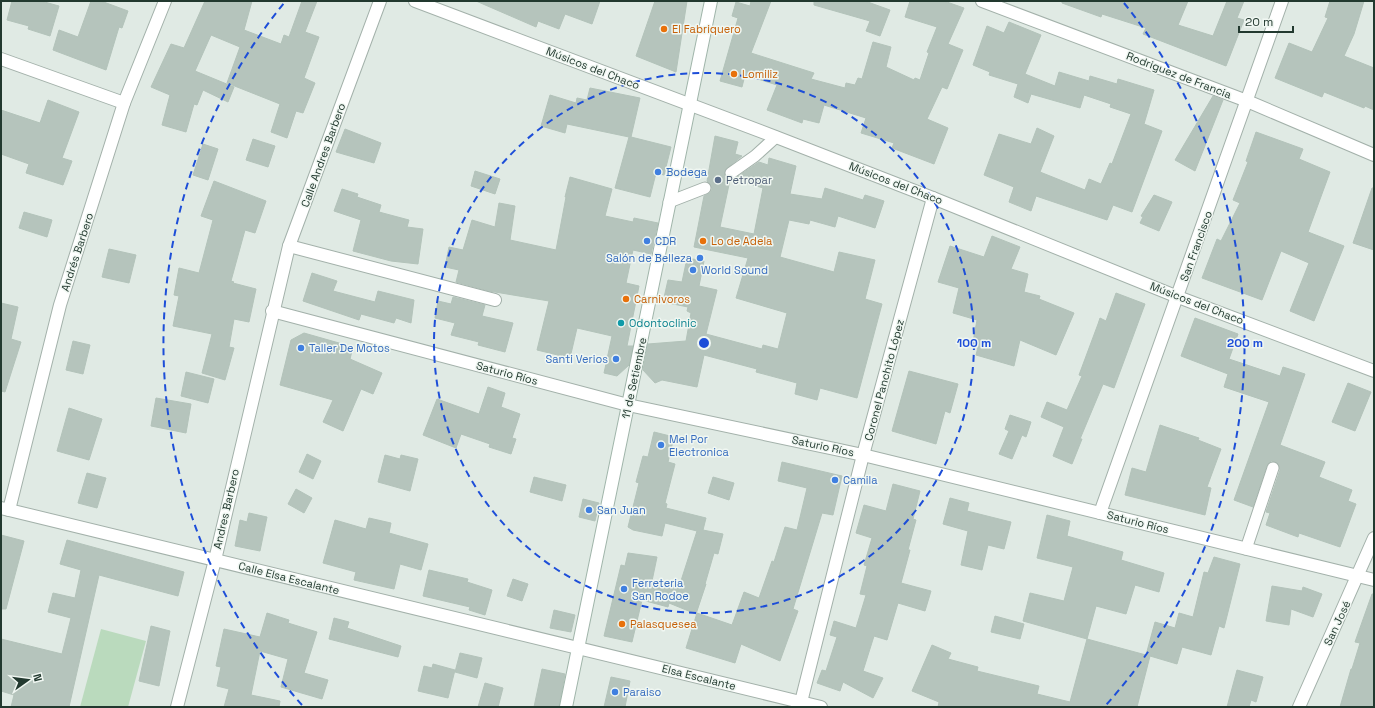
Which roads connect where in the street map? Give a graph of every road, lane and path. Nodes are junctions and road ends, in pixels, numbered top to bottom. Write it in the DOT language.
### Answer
graph roads {
  1 [pos="165,1"];
  2 [pos="380,1"];
  3 [pos="415,1"];
  4 [pos="711,1"];
  5 [pos="982,1"];
  6 [pos="1282,1"];
  7 [pos="1,59"];
  8 [pos="1247,101"];
  9 [pos="124,103"];
  10 [pos="689,104"];
  11 [pos="776,137"];
  12 [pos="1374,155"];
  13 [pos="731,173"];
  14 [pos="705,188"];
  15 [pos="933,198"];
  16 [pos="670,202"];
  17 [pos="289,246"];
  18 [pos="1178,297"];
  19 [pos="495,300"];
  20 [pos="272,311"];
  21 [pos="1374,371"];
  22 [pos="628,406"];
  23 [pos="863,455"];
  24 [pos="1273,468"];
  25 [pos="5,509"];
  26 [pos="1100,513"];
  27 [pos="1374,538"];
  28 [pos="1246,549"];
  29 [pos="214,560"];
  30 [pos="1359,576"];
  31 [pos="1374,580"];
  32 [pos="578,647"];
  33 [pos="801,702"];
  34 [pos="177,707"];
  35 [pos="566,707"];
  36 [pos="821,707"];
  37 [pos="1299,707"];
  1 -- 9 [label="street, Andrés Barbero"];
  2 -- 17 [label="street, Calle Andres Barbero"];
  3 -- 10 [label="street, Músicos del Chaco"];
  4 -- 10 [label="street, 11 de Setiembre"];
  5 -- 8 [label="street, Rodriguez de Francia"];
  6 -- 8 [label="street, San Francisco"];
  7 -- 9 [label="street"];
  8 -- 12 [label="street, Rodriguez de Francia"];
  8 -- 18 [label="street, San Francisco"];
  9 -- 25 [label="street, Andrés Barbero"];
  10 -- 11 [label="street, Músicos del Chaco"];
  10 -- 16 [label="street, 11 de Setiembre"];
  11 -- 13 [label="lane"];
  11 -- 15 [label="street, Músicos del Chaco"];
  14 -- 16 [label="lane"];
  15 -- 18 [label="street, Músicos del Chaco"];
  15 -- 23 [label="street, Coronel Panchito López"];
  16 -- 22 [label="street, 11 de Setiembre"];
  17 -- 19 [label="street"];
  17 -- 20 [label="street, Calle Andres Barbero"];
  18 -- 21 [label="street, Músicos del Chaco"];
  18 -- 26 [label="street, San Francisco"];
  20 -- 22 [label="street, Saturio Ríos"];
  20 -- 29 [label="street, Andres Barbero"];
  22 -- 23 [label="street, Saturio Ríos"];
  22 -- 32 [label="street, 11 de Setiembre"];
  23 -- 26 [label="street, Saturio Ríos"];
  23 -- 33 [label="street, Coronel Panchito López"];
  24 -- 28 [label="lane"];
  25 -- 29 [label="street, Calle Elsa Escalante"];
  26 -- 28 [label="street, Saturio Ríos"];
  27 -- 30 [label="street, San José"];
  28 -- 30 [label="street, Saturio Ríos"];
  29 -- 32 [label="street, Calle Elsa Escalante"];
  29 -- 34 [label="street, Andres Barbero"];
  30 -- 31 [label="street, Saturio Ríos"];
  30 -- 37 [label="street, San José"];
  32 -- 33 [label="street, Elsa Escalante"];
  32 -- 35 [label="street, 11 de Setiembre"];
  33 -- 36 [label="street, Elsa Escalante"];
}
